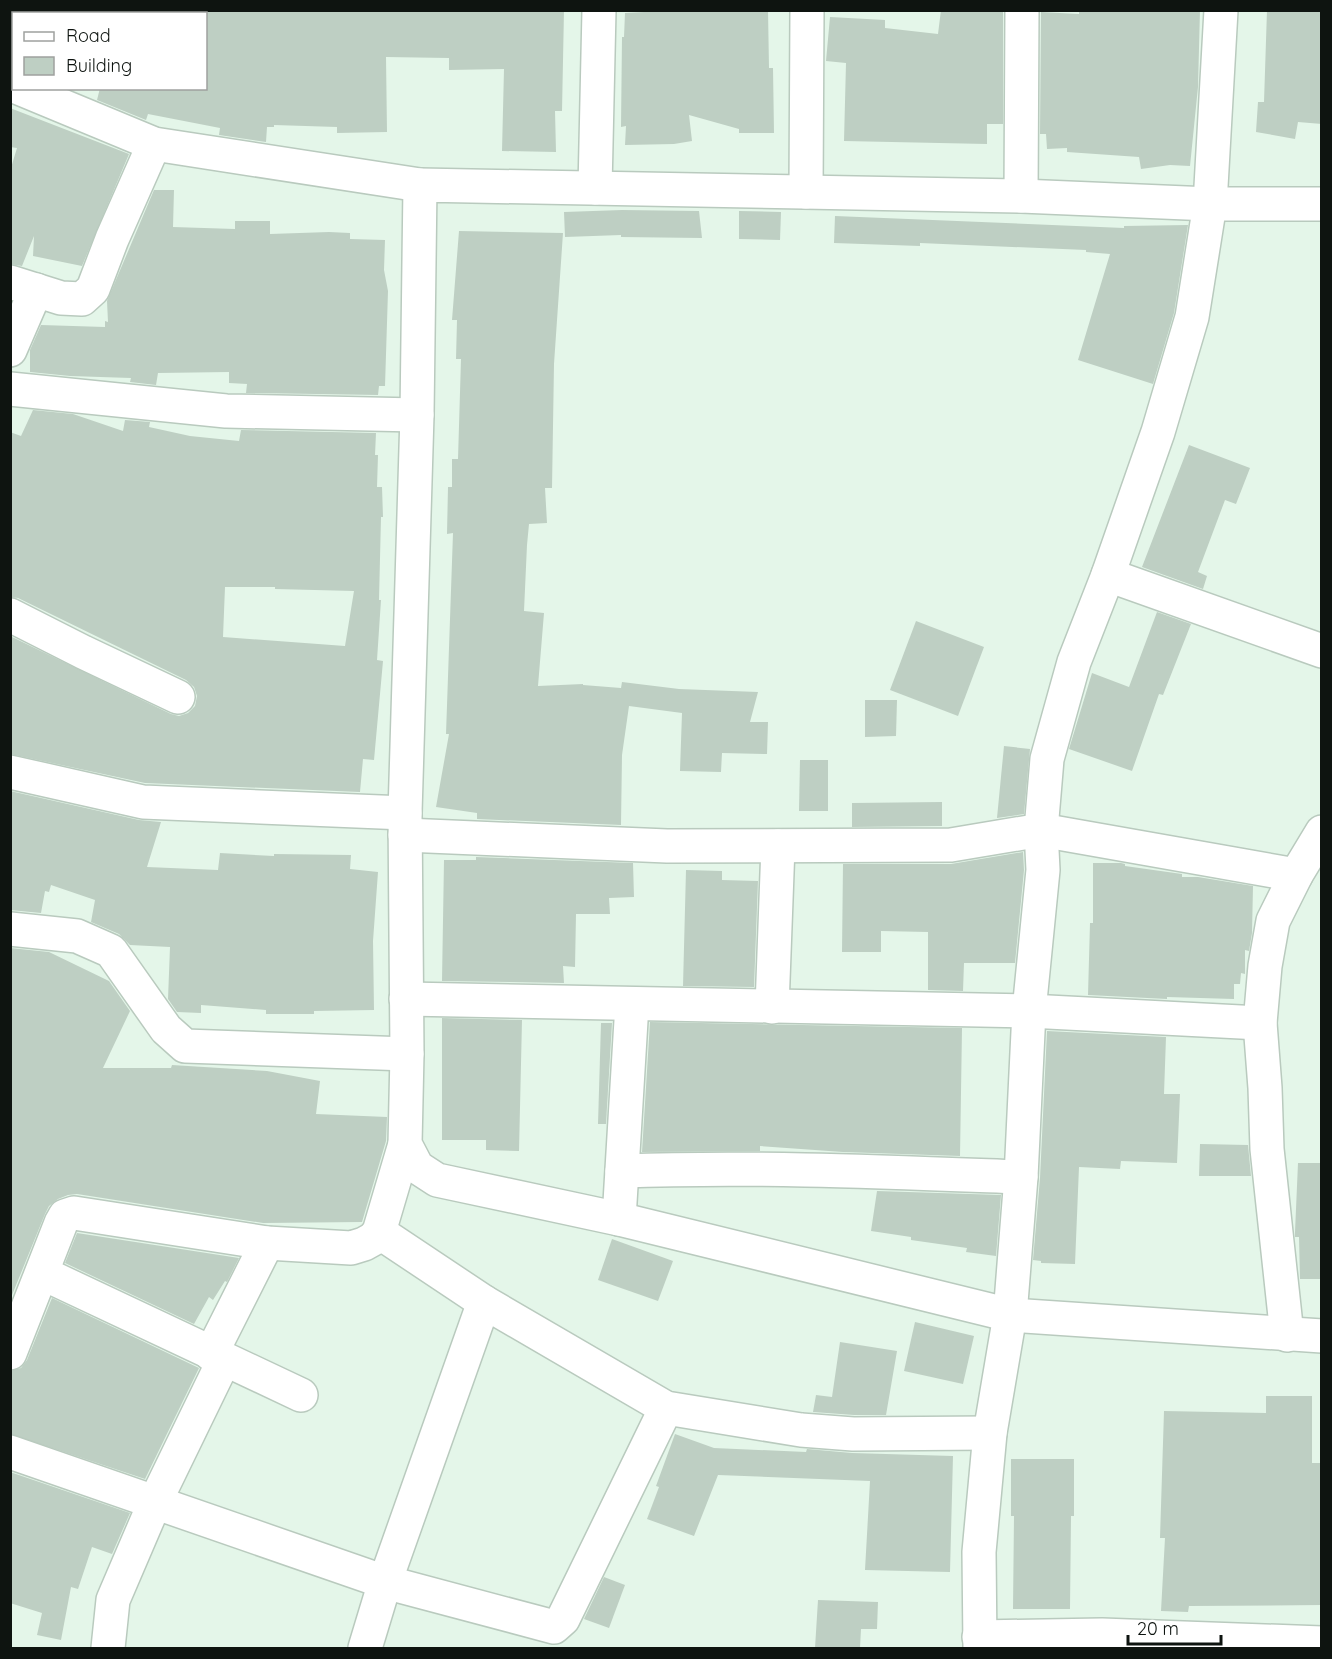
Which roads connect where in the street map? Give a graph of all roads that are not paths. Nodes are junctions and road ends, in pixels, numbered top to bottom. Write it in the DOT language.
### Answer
graph roads {
  1 [pos="599,10"];
  2 [pos="807,10"];
  3 [pos="1022,10"];
  4 [pos="1221,10"];
  5 [pos="24,90"];
  6 [pos="154,144"];
  7 [pos="420,185"];
  8 [pos="595,188"];
  9 [pos="806,192"];
  10 [pos="1021,196"];
  11 [pos="1210,204"];
  12 [pos="1322,204"];
  13 [pos="23,286"];
  14 [pos="10,350"];
  15 [pos="10,389"];
  16 [pos="417,415"];
  17 [pos="1108,575"];
  18 [pos="10,615"];
  19 [pos="1322,651"];
  20 [pos="178,697"];
  21 [pos="10,772"];
  22 [pos="405,824"];
  23 [pos="1041,830"];
  24 [pos="1322,832"];
  25 [pos="778,846"];
  26 [pos="1296,874"];
  27 [pos="10,929"];
  28 [pos="406,999"];
  29 [pos="632,1004"];
  30 [pos="772,1007"];
  31 [pos="1029,1011"];
  32 [pos="1260,1023"];
  33 [pos="407,1054"];
  34 [pos="405,1144"];
  35 [pos="622,1171"];
  36 [pos="1021,1177"];
  37 [pos="619,1219"];
  38 [pos="379,1232"];
  39 [pos="267,1243"];
  40 [pos="42,1274"];
  41 [pos="484,1302"];
  42 [pos="1010,1315"];
  43 [pos="1287,1335"];
  44 [pos="1322,1336"];
  45 [pos="10,1353"];
  46 [pos="217,1357"];
  47 [pos="301,1395"];
  48 [pos="666,1408"];
  49 [pos="990,1433"];
  50 [pos="10,1452"];
  51 [pos="155,1502"];
  52 [pos="384,1582"];
  53 [pos="980,1643"];
  54 [pos="1322,1643"];
  55 [pos="108,1648"];
  56 [pos="365,1648"];
  1 -- 8 [label="street"];
  2 -- 9 [label="street"];
  3 -- 10 [label="street"];
  4 -- 11 [label="street"];
  5 -- 6 [label="street"];
  6 -- 7 [label="street"];
  6 -- 13 [label="street"];
  7 -- 8 [label="street"];
  7 -- 16 [label="street"];
  8 -- 9 [label="street"];
  9 -- 10 [label="street"];
  10 -- 11 [label="street"];
  11 -- 12 [label="street"];
  11 -- 17 [label="street"];
  13 -- 14 [label="street"];
  15 -- 16 [label="street"];
  16 -- 22 [label="street"];
  17 -- 19 [label="street"];
  17 -- 23 [label="street"];
  18 -- 20 [label="street"];
  21 -- 22 [label="street"];
  22 -- 25 [label="street"];
  22 -- 28 [label="street"];
  23 -- 25 [label="street"];
  23 -- 26 [label="street"];
  23 -- 31 [label="street"];
  24 -- 26 [label="street"];
  25 -- 30 [label="street"];
  26 -- 32 [label="street"];
  27 -- 33 [label="street"];
  28 -- 29 [label="street"];
  28 -- 33 [label="street"];
  29 -- 30 [label="street"];
  29 -- 35 [label="street"];
  30 -- 31 [label="street"];
  31 -- 32 [label="street"];
  31 -- 36 [label="street"];
  32 -- 43 [label="street"];
  33 -- 34 [label="street"];
  34 -- 37 [label="street"];
  34 -- 38 [label="street"];
  35 -- 36 [label="street"];
  35 -- 37 [label="street"];
  36 -- 42 [label="street"];
  37 -- 42 [label="street"];
  38 -- 39 [label="street"];
  38 -- 41 [label="street"];
  39 -- 40 [label="street"];
  39 -- 46 [label="street"];
  40 -- 45 [label="street"];
  40 -- 46 [label="street"];
  41 -- 48 [label="street"];
  41 -- 52 [label="street"];
  42 -- 43 [label="street"];
  42 -- 49 [label="street"];
  43 -- 44 [label="street"];
  46 -- 47 [label="street"];
  46 -- 51 [label="street"];
  48 -- 49 [label="street"];
  48 -- 52 [label="street"];
  49 -- 53 [label="street"];
  50 -- 51 [label="street"];
  51 -- 52 [label="street"];
  51 -- 55 [label="street"];
  52 -- 56 [label="street"];
  53 -- 54 [label="street"];
}
